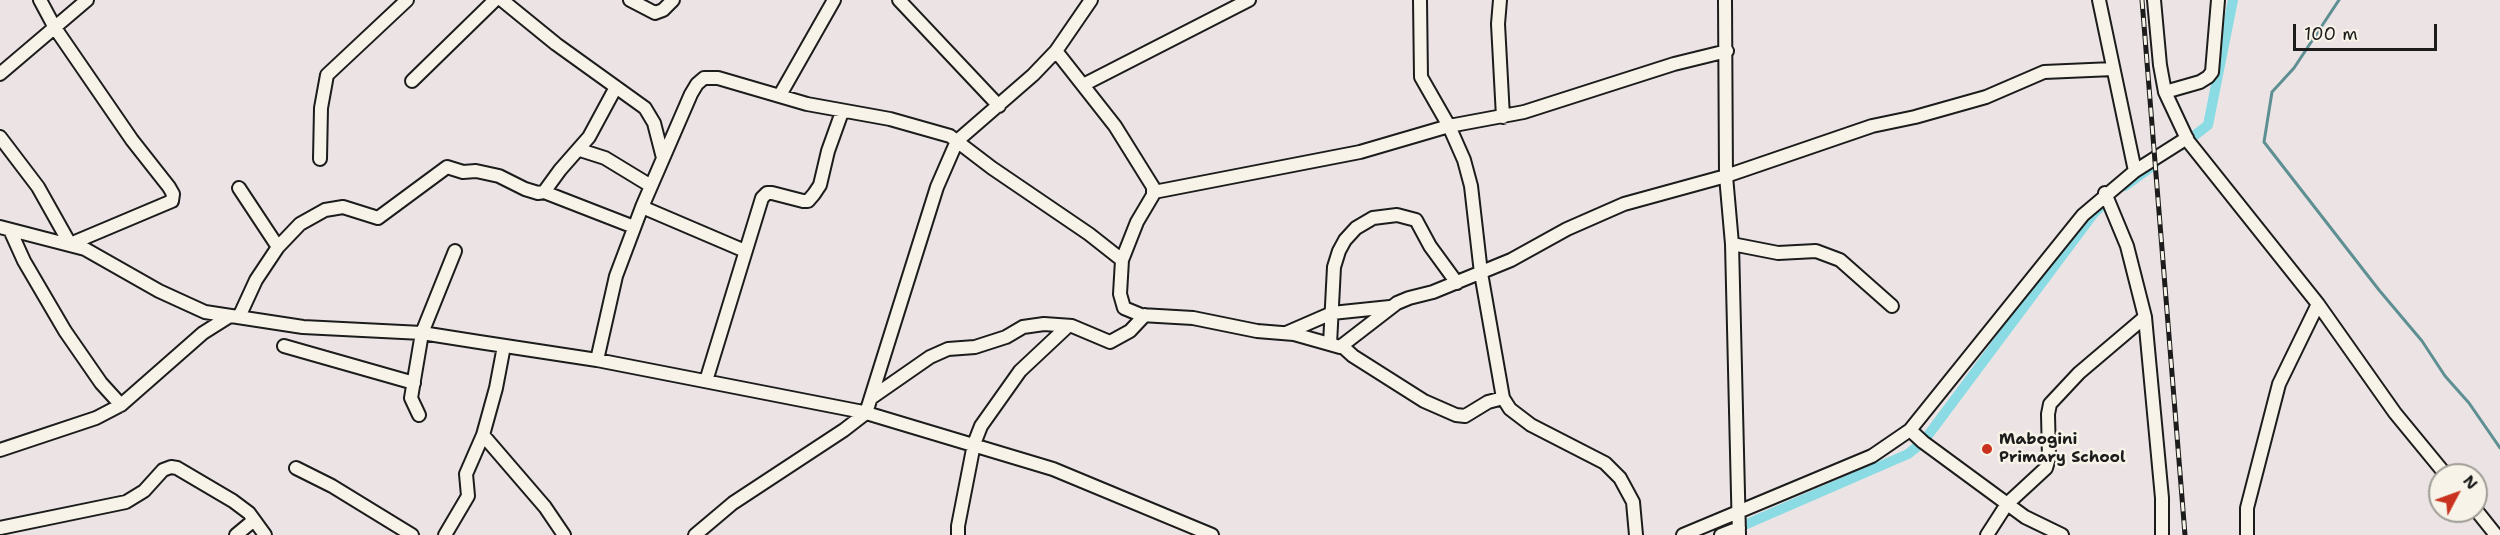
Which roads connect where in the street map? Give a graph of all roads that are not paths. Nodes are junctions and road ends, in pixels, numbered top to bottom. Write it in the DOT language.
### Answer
graph roads {
  1 [pos="40,0"];
  2 [pos="87,0"];
  3 [pos="407,0"];
  4 [pos="495,0"];
  5 [pos="502,0"];
  6 [pos="630,0"];
  7 [pos="673,0"];
  8 [pos="834,0"];
  9 [pos="898,0"];
  10 [pos="1091,0"];
  11 [pos="1249,0"];
  12 [pos="1420,0"];
  13 [pos="1500,0"];
  14 [pos="1725,0"];
  15 [pos="2099,0"];
  16 [pos="2154,0"];
  17 [pos="2218,0"];
  18 [pos="55,28"];
  19 [pos="1056,51"];
  20 [pos="1727,51"];
  21 [pos="2114,69"];
  22 [pos="0,74"];
  23 [pos="412,81"];
  24 [pos="1083,85"];
  25 [pos="616,87"];
  26 [pos="2164,92"];
  27 [pos="780,95"];
  28 [pos="999,106"];
  29 [pos="842,112"];
  30 [pos="1503,117"];
  31 [pos="1449,126"];
  32 [pos="0,136"];
  33 [pos="2187,138"];
  34 [pos="957,141"];
  35 [pos="580,150"];
  36 [pos="320,159"];
  37 [pos="663,159"];
  38 [pos="2135,171"];
  39 [pos="1726,176"];
  40 [pos="651,186"];
  41 [pos="239,188"];
  42 [pos="544,192"];
  43 [pos="1154,192"];
  44 [pos="2107,198"];
  45 [pos="642,207"];
  46 [pos="634,227"];
  47 [pos="5,229"];
  48 [pos="70,244"];
  49 [pos="1732,244"];
  50 [pos="278,247"];
  51 [pos="456,250"];
  52 [pos="745,251"];
  53 [pos="1122,260"];
  54 [pos="1481,273"];
  55 [pos="1457,283"];
  56 [pos="2318,304"];
  57 [pos="1892,306"];
  58 [pos="1392,307"];
  59 [pos="1332,313"];
  60 [pos="1145,315"];
  61 [pos="234,317"];
  62 [pos="2145,317"];
  63 [pos="1068,326"];
  64 [pos="422,333"];
  65 [pos="1285,333"];
  66 [pos="1336,345"];
  67 [pos="284,346"];
  68 [pos="504,346"];
  69 [pos="597,360"];
  70 [pos="706,381"];
  71 [pos="414,383"];
  72 [pos="871,398"];
  73 [pos="1503,398"];
  74 [pos="121,405"];
  75 [pos="866,413"];
  76 [pos="419,415"];
  77 [pos="1910,430"];
  78 [pos="483,435"];
  79 [pos="974,444"];
  80 [pos="0,450"];
  81 [pos="2436,463"];
  82 [pos="297,468"];
  83 [pos="2007,504"];
  84 [pos="1738,511"];
  85 [pos="254,520"];
  86 [pos="2486,523"];
  87 [pos="0,528"];
  88 [pos="1739,531"];
  89 [pos="236,535"];
  90 [pos="265,535"];
  91 [pos="412,535"];
  92 [pos="445,535"];
  93 [pos="564,535"];
  94 [pos="695,535"];
  95 [pos="958,535"];
  96 [pos="1212,535"];
  97 [pos="1636,535"];
  98 [pos="1683,535"];
  99 [pos="1721,535"];
  100 [pos="1987,535"];
  101 [pos="2062,535"];
  102 [pos="2162,535"];
  103 [pos="2247,535"];
  104 [pos="2496,535"];
  1 -- 18 [label="street"];
  2 -- 18 [label="street"];
  3 -- 36 [label="street"];
  4 -- 23 [label="street"];
  5 -- 25 [label="street"];
  6 -- 7 [label="street"];
  8 -- 27 [label="street"];
  9 -- 28 [label="street"];
  10 -- 19 [label="street"];
  11 -- 24 [label="street"];
  12 -- 31 [label="street"];
  13 -- 30 [label="street"];
  14 -- 20 [label="street"];
  15 -- 21 [label="street"];
  16 -- 26 [label="street"];
  17 -- 26 [label="street"];
  18 -- 22 [label="street"];
  18 -- 48 [label="street"];
  19 -- 24 [label="street"];
  19 -- 28 [label="street"];
  20 -- 30 [label="street"];
  20 -- 39 [label="street"];
  21 -- 38 [label="street"];
  21 -- 39 [label="street"];
  24 -- 43 [label="street"];
  25 -- 35 [label="street"];
  25 -- 37 [label="street"];
  26 -- 33 [label="street"];
  27 -- 29 [label="street"];
  27 -- 37 [label="street"];
  28 -- 34 [label="street"];
  29 -- 34 [label="street"];
  29 -- 52 [label="street"];
  30 -- 31 [label="street"];
  31 -- 43 [label="street"];
  31 -- 54 [label="street"];
  32 -- 48 [label="street"];
  33 -- 38 [label="street"];
  33 -- 56 [label="street"];
  34 -- 53 [label="street"];
  34 -- 72 [label="street"];
  35 -- 40 [label="street"];
  35 -- 42 [label="street"];
  37 -- 40 [label="street"];
  38 -- 44 [label="street"];
  39 -- 49 [label="street"];
  39 -- 54 [label="street"];
  40 -- 45 [label="street"];
  41 -- 50 [label="street"];
  42 -- 46 [label="street"];
  42 -- 50 [label="street"];
  43 -- 53 [label="street"];
  44 -- 62 [label="street"];
  44 -- 77 [label="street"];
  45 -- 46 [label="street"];
  45 -- 52 [label="street"];
  46 -- 69 [label="street"];
  47 -- 48 [label="street"];
  47 -- 74 [label="street"];
  48 -- 61 [label="street"];
  49 -- 57 [label="street"];
  49 -- 84 [label="street"];
  50 -- 61 [label="street"];
  51 -- 64 [label="street"];
  52 -- 70 [label="street"];
  53 -- 60 [label="street"];
  54 -- 55 [label="street"];
  54 -- 73 [label="street"];
  55 -- 58 [label="street"];
  55 -- 59 [label="street"];
  56 -- 81 [label="street"];
  56 -- 103 [label="street"];
  58 -- 59 [label="street"];
  58 -- 66 [label="street"];
  59 -- 65 [label="street"];
  59 -- 66 [label="street"];
  60 -- 63 [label="street"];
  60 -- 65 [label="street"];
  61 -- 64 [label="street"];
  61 -- 74 [label="street"];
  62 -- 83 [label="street"];
  62 -- 102 [label="street"];
  63 -- 72 [label="street"];
  63 -- 79 [label="street"];
  64 -- 68 [label="street"];
  64 -- 71 [label="street"];
  65 -- 66 [label="street"];
  66 -- 73 [label="street"];
  67 -- 71 [label="street"];
  68 -- 69 [label="street"];
  68 -- 78 [label="street"];
  69 -- 70 [label="street"];
  70 -- 75 [label="street"];
  71 -- 76 [label="street"];
  72 -- 75 [label="street"];
  73 -- 97 [label="street"];
  74 -- 80 [label="street"];
  75 -- 79 [label="street"];
  75 -- 94 [label="street"];
  77 -- 83 [label="street"];
  77 -- 84 [label="street"];
  78 -- 92 [label="street"];
  78 -- 93 [label="street"];
  79 -- 95 [label="street"];
  79 -- 96 [label="street"];
  82 -- 91 [label="street"];
  83 -- 100 [label="street"];
  83 -- 101 [label="street"];
  84 -- 88 [label="street"];
  84 -- 98 [label="street"];
  85 -- 87 [label="street"];
  85 -- 89 [label="street"];
  85 -- 90 [label="street"];
  86 -- 104 [label="street"];
  88 -- 99 [label="street"];
}
